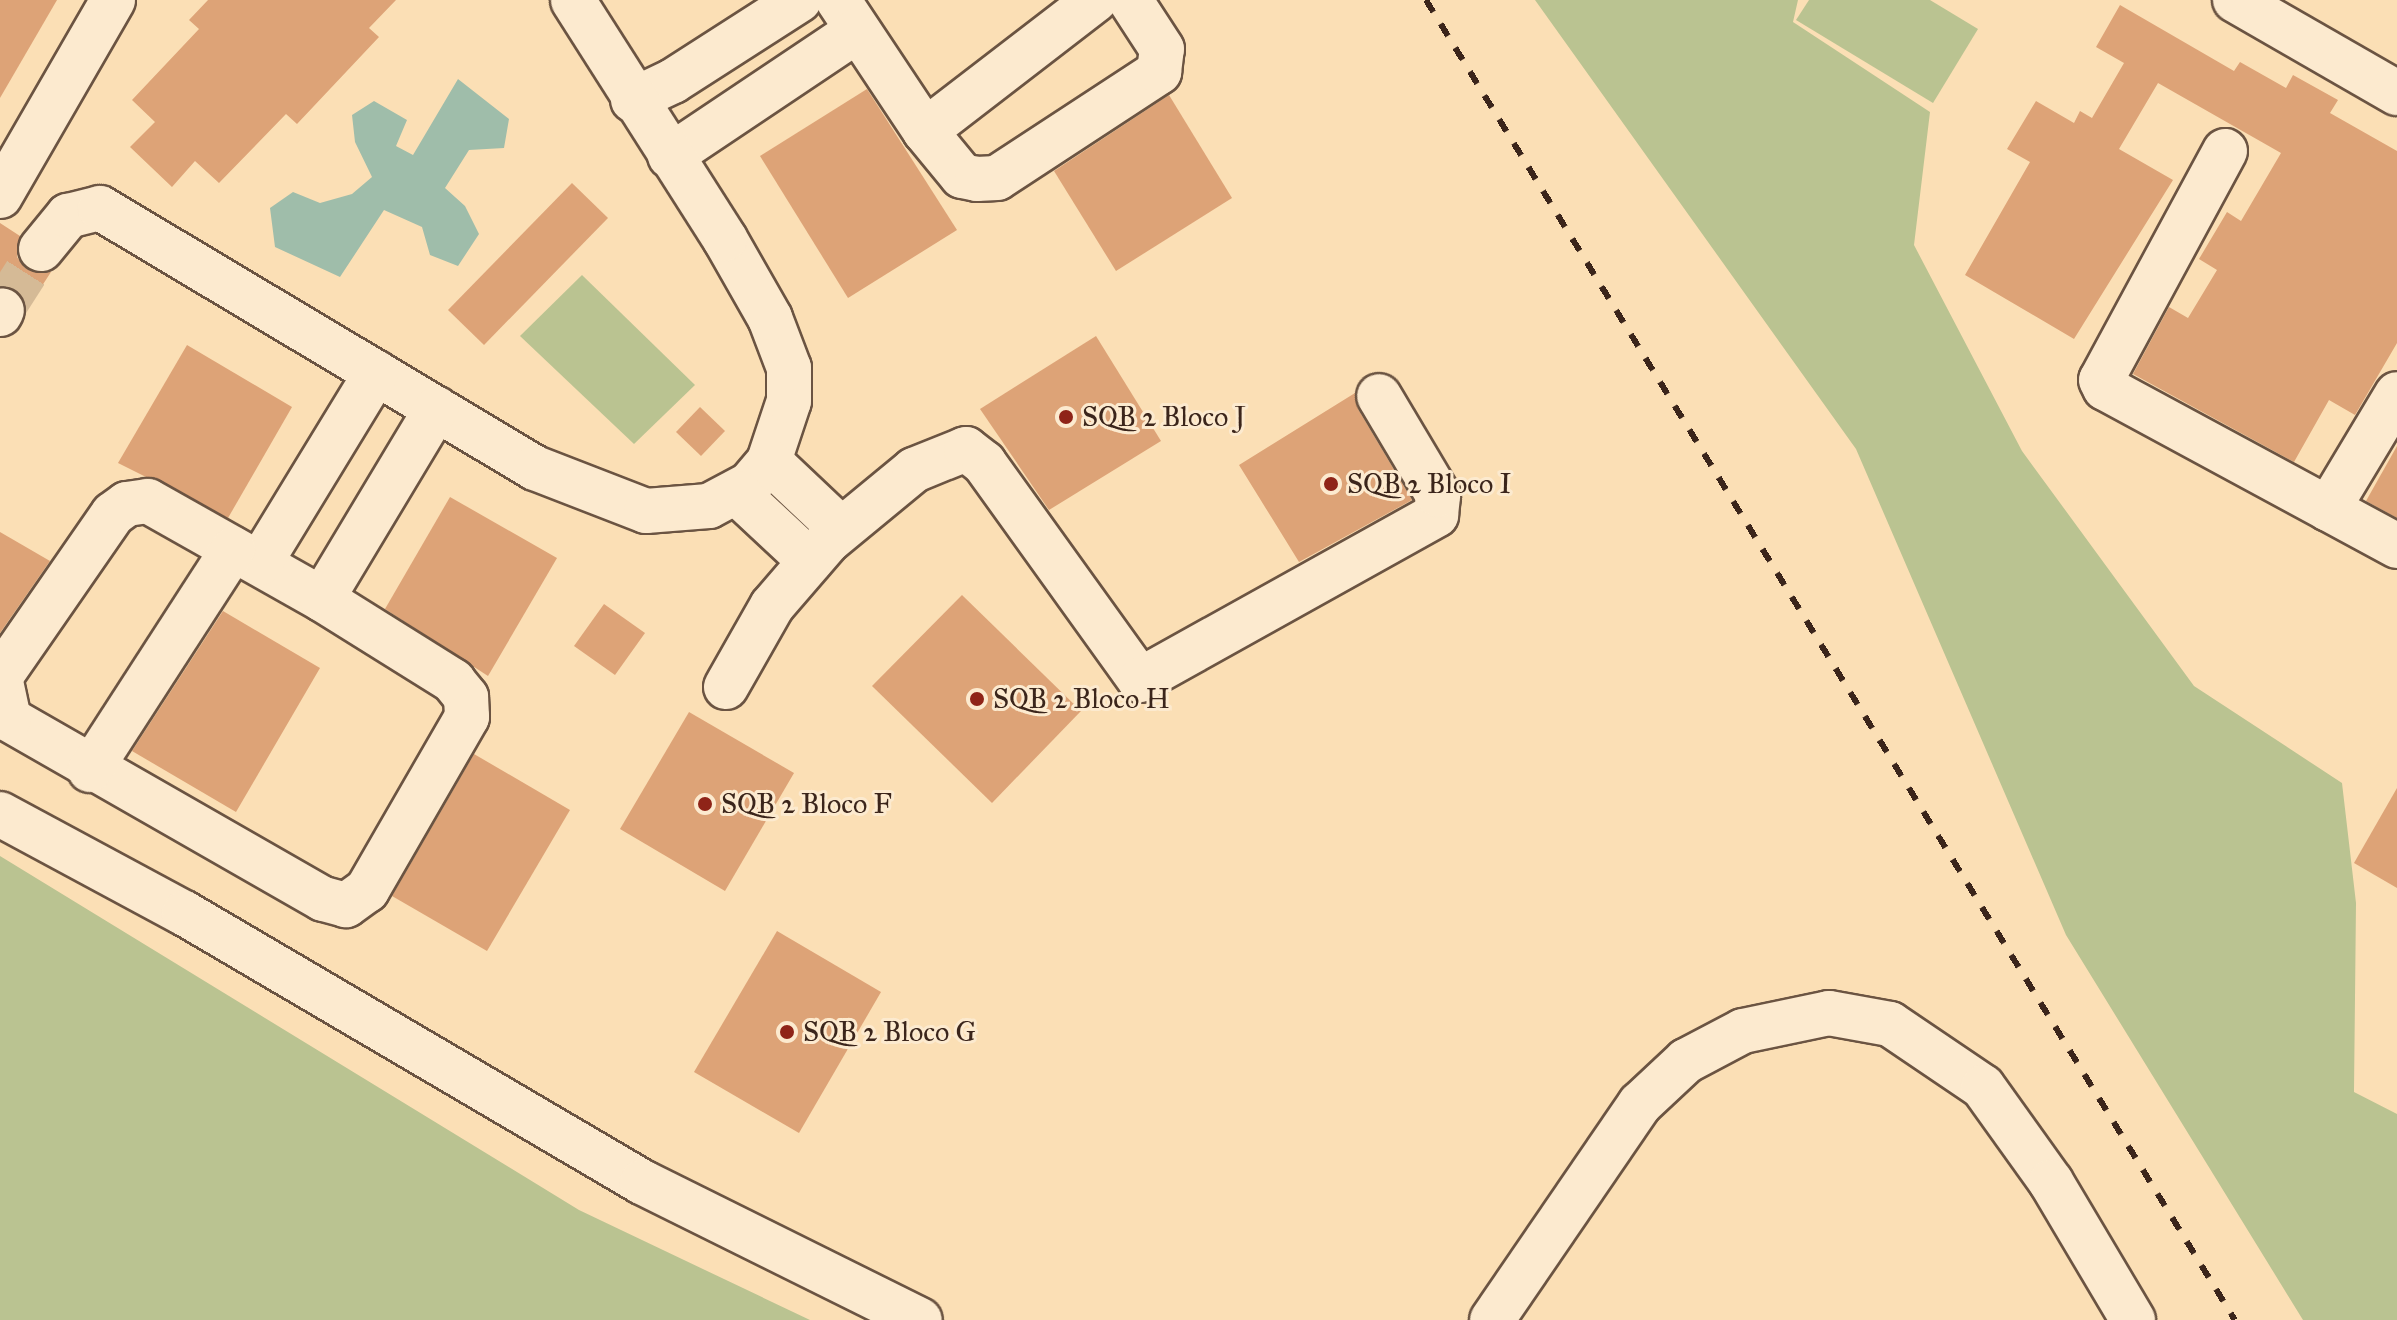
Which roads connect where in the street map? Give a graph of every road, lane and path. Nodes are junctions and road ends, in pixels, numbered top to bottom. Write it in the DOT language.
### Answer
graph roads {
  1 [pos="573,0"];
  2 [pos="799,0"];
  3 [pos="1095,0"];
  4 [pos="1130,0"];
  5 [pos="2235,0"];
  6 [pos="116,1"];
  7 [pos="848,16"];
  8 [pos="699,64"];
  9 [pos="2397,93"];
  10 [pos="633,100"];
  11 [pos="731,114"];
  12 [pos="925,131"];
  13 [pos="2225,151"];
  14 [pos="670,156"];
  15 [pos="0,196"];
  16 [pos="41,249"];
  17 [pos="376,373"];
  18 [pos="2397,394"];
  19 [pos="1379,396"];
  20 [pos="436,409"];
  21 [pos="332,445"];
  22 [pos="769,461"];
  23 [pos="392,482"];
  24 [pos="737,493"];
  25 [pos="2328,509"];
  26 [pos="841,529"];
  27 [pos="2397,546"];
  28 [pos="246,556"];
  29 [pos="810,561"];
  30 [pos="322,599"];
  31 [pos="726,687"];
  32 [pos="90,770"];
  33 [pos="0,814"];
  34 [pos="920,1320"];
  35 [pos="1492,1320"];
  36 [pos="2133,1320"];
  1 -- 10 [label="street"];
  2 -- 8 [label="street"];
  3 -- 12 [label="street"];
  4 -- 12 [label="street"];
  5 -- 9 [label="street"];
  6 -- 15 [label="street"];
  7 -- 11 [label="street"];
  7 -- 12 [label="street"];
  8 -- 10 [label="street"];
  8 -- 11 [label="street"];
  10 -- 14 [label="street"];
  11 -- 14 [label="street"];
  13 -- 25 [label="street"];
  14 -- 22 [label="street"];
  16 -- 17 [label="street"];
  17 -- 20 [label="street"];
  17 -- 21 [label="street"];
  18 -- 25 [label="street"];
  19 -- 26 [label="street"];
  20 -- 23 [label="street"];
  20 -- 24 [label="street"];
  21 -- 23 [label="street"];
  21 -- 28 [label="street"];
  22 -- 24 [label="street"];
  22 -- 26 [label="street"];
  23 -- 30 [label="street"];
  24 -- 29 [label="street"];
  25 -- 27 [label="street"];
  26 -- 29 [label="street"];
  28 -- 30 [label="street"];
  28 -- 32 [label="street"];
  28 -- 32 [label="street"];
  29 -- 31 [label="street"];
  30 -- 32 [label="street"];
  33 -- 34 [label="street"];
  35 -- 36 [label="street"];
}
